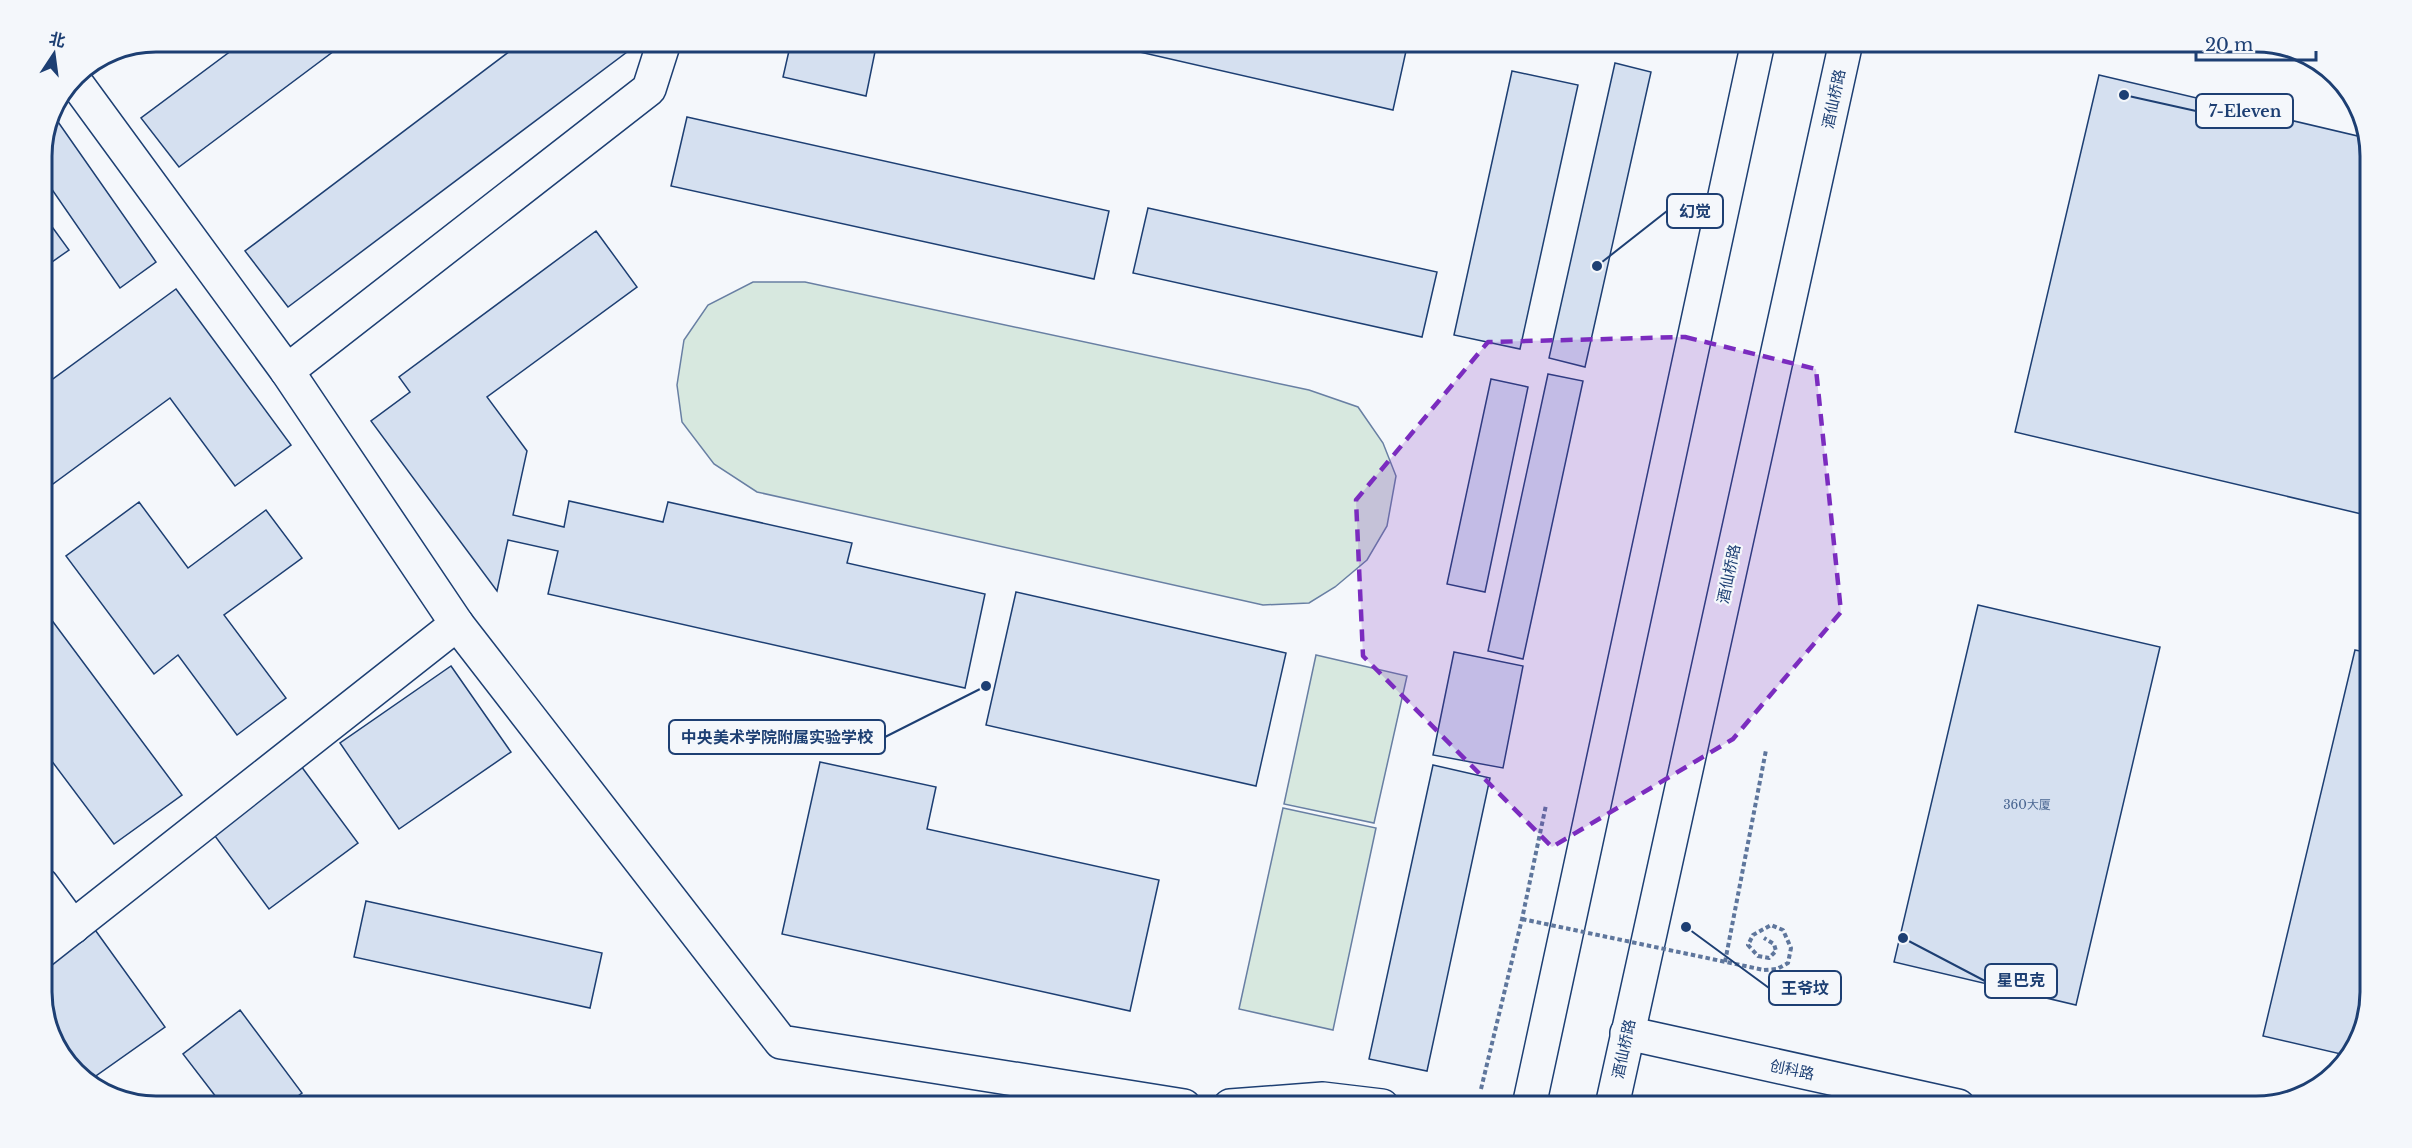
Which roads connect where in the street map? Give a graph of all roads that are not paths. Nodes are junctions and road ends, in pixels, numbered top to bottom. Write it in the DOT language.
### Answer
graph roads {
  1 [pos="661,52"];
  2 [pos="1756,52"];
  3 [pos="1844,52"];
  4 [pos="79,87"];
  5 [pos="287,370"];
  6 [pos="457,624"];
  7 [pos="53,900"];
  8 [pos="73,927"];
  9 [pos="53,942"];
  10 [pos="1627,1033"];
  11 [pos="1121,1096"];
  12 [pos="1531,1096"];
  13 [pos="1614,1096"];
  14 [pos="1913,1096"];
  1 -- 5 [label="street"];
  2 -- 12 [label="street"];
  3 -- 10 [label="street, 酒仙桥路"];
  4 -- 5 [label="street"];
  5 -- 6 [label="street"];
  6 -- 8 [label="street"];
  6 -- 11 [label="street"];
  7 -- 8 [label="street"];
  8 -- 9 [label="street"];
  10 -- 13 [label="street, 酒仙桥路"];
  10 -- 14 [label="street, 创科路"];
}
